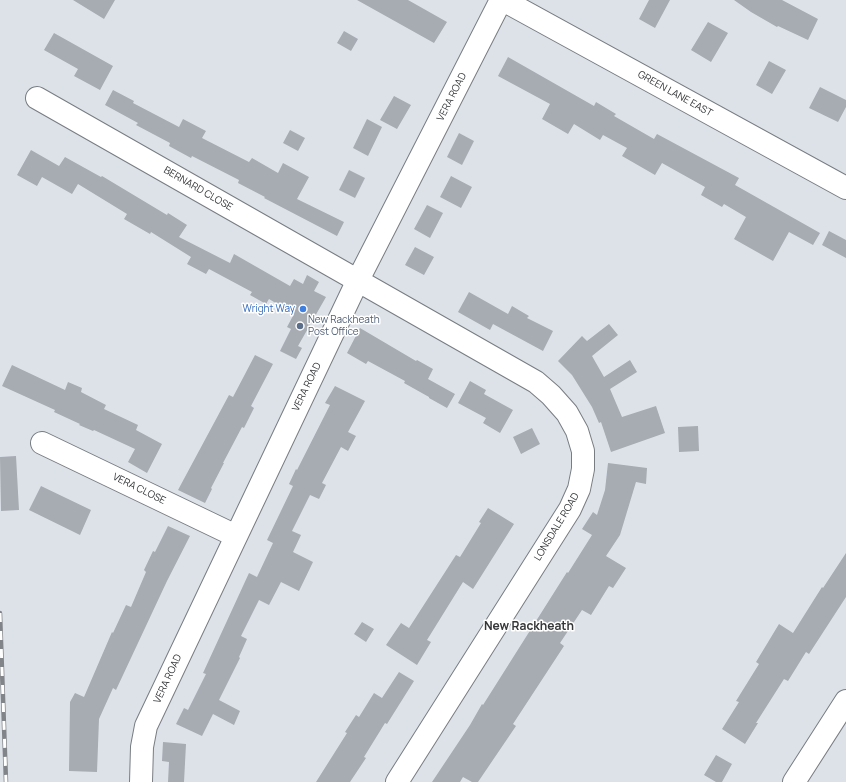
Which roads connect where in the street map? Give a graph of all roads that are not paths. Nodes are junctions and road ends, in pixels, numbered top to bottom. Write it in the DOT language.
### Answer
graph roads {
  1 [pos="502,0"];
  2 [pos="37,98"];
  3 [pos="846,188"];
  4 [pos="358,280"];
  5 [pos="42,443"];
  6 [pos="236,536"];
  7 [pos="846,701"];
  8 [pos="141,782"];
  9 [pos="397,782"];
  10 [pos="794,782"];
  1 -- 3 [label="street, GREEN LANE EAST"];
  1 -- 4 [label="street, VERA ROAD"];
  2 -- 4 [label="street, BERNARD CLOSE"];
  4 -- 6 [label="street, VERA ROAD"];
  4 -- 9 [label="street, LONSDALE ROAD"];
  5 -- 6 [label="street, VERA CLOSE"];
  6 -- 8 [label="street, VERA ROAD"];
  7 -- 10 [label="street"];
}
